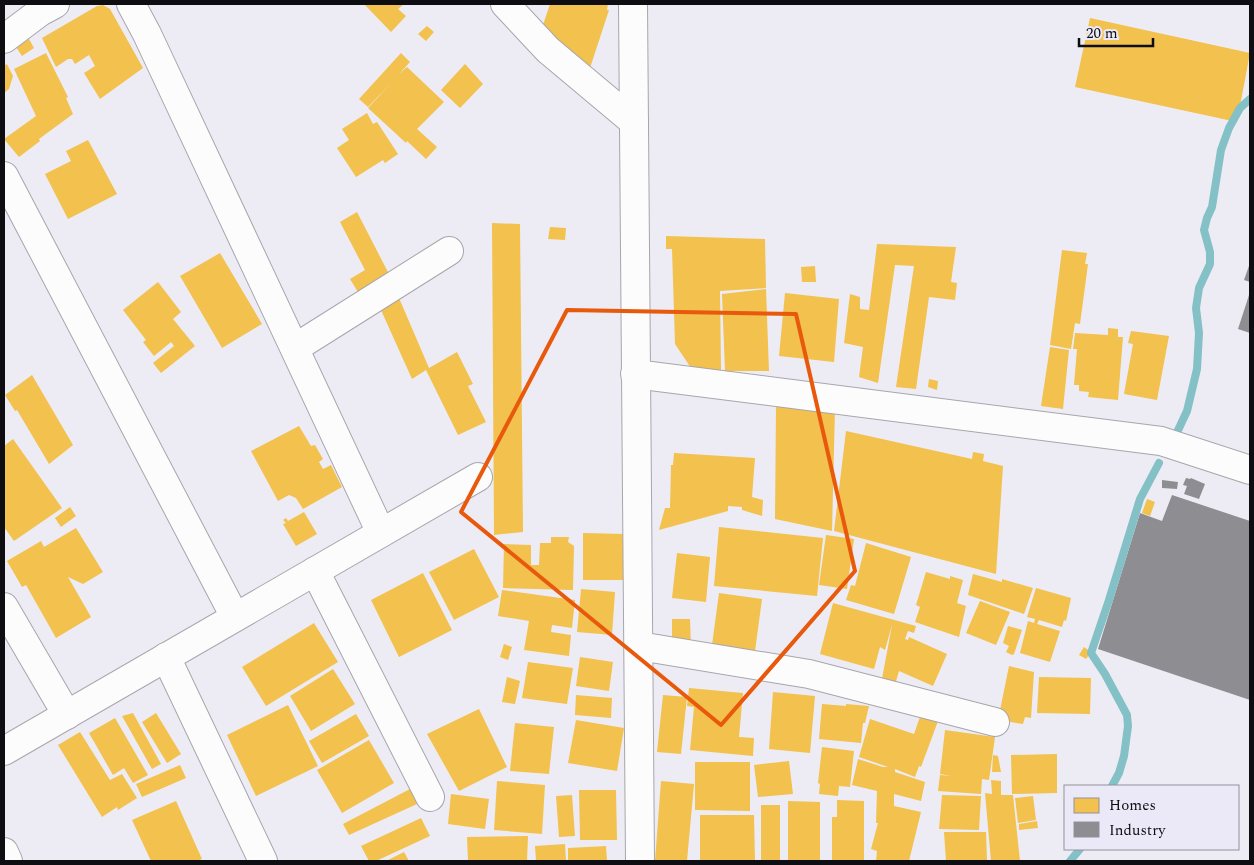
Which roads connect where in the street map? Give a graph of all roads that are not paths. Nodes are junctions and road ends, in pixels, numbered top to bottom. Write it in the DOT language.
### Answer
graph roads {
  1 [pos="55,4"];
  2 [pos="131,4"];
  3 [pos="505,4"];
  4 [pos="634,4"];
  5 [pos="4,39"];
  6 [pos="634,122"];
  7 [pos="4,176"];
  8 [pos="449,251"];
  9 [pos="295,348"];
  10 [pos="635,374"];
  11 [pos="1250,470"];
  12 [pos="478,477"];
  13 [pos="381,533"];
  14 [pos="315,571"];
  15 [pos="4,607"];
  16 [pos="235,618"];
  17 [pos="639,646"];
  18 [pos="166,657"];
  19 [pos="67,715"];
  20 [pos="995,722"];
  21 [pos="4,751"];
  22 [pos="430,797"];
  23 [pos="4,852"];
  24 [pos="8,861"];
  25 [pos="263,861"];
  26 [pos="640,861"];
  1 -- 5 [label="street"];
  2 -- 9 [label="street"];
  3 -- 6 [label="street"];
  4 -- 6 [label="street"];
  6 -- 10 [label="street"];
  7 -- 16 [label="street"];
  8 -- 9 [label="street"];
  9 -- 13 [label="street"];
  10 -- 11 [label="street"];
  10 -- 17 [label="street"];
  12 -- 13 [label="street"];
  13 -- 14 [label="street"];
  14 -- 16 [label="street"];
  14 -- 22 [label="street"];
  15 -- 19 [label="street"];
  16 -- 18 [label="street"];
  17 -- 20 [label="street"];
  17 -- 26 [label="street"];
  18 -- 19 [label="street"];
  18 -- 25 [label="street"];
  19 -- 21 [label="street"];
  23 -- 24 [label="street"];
}
